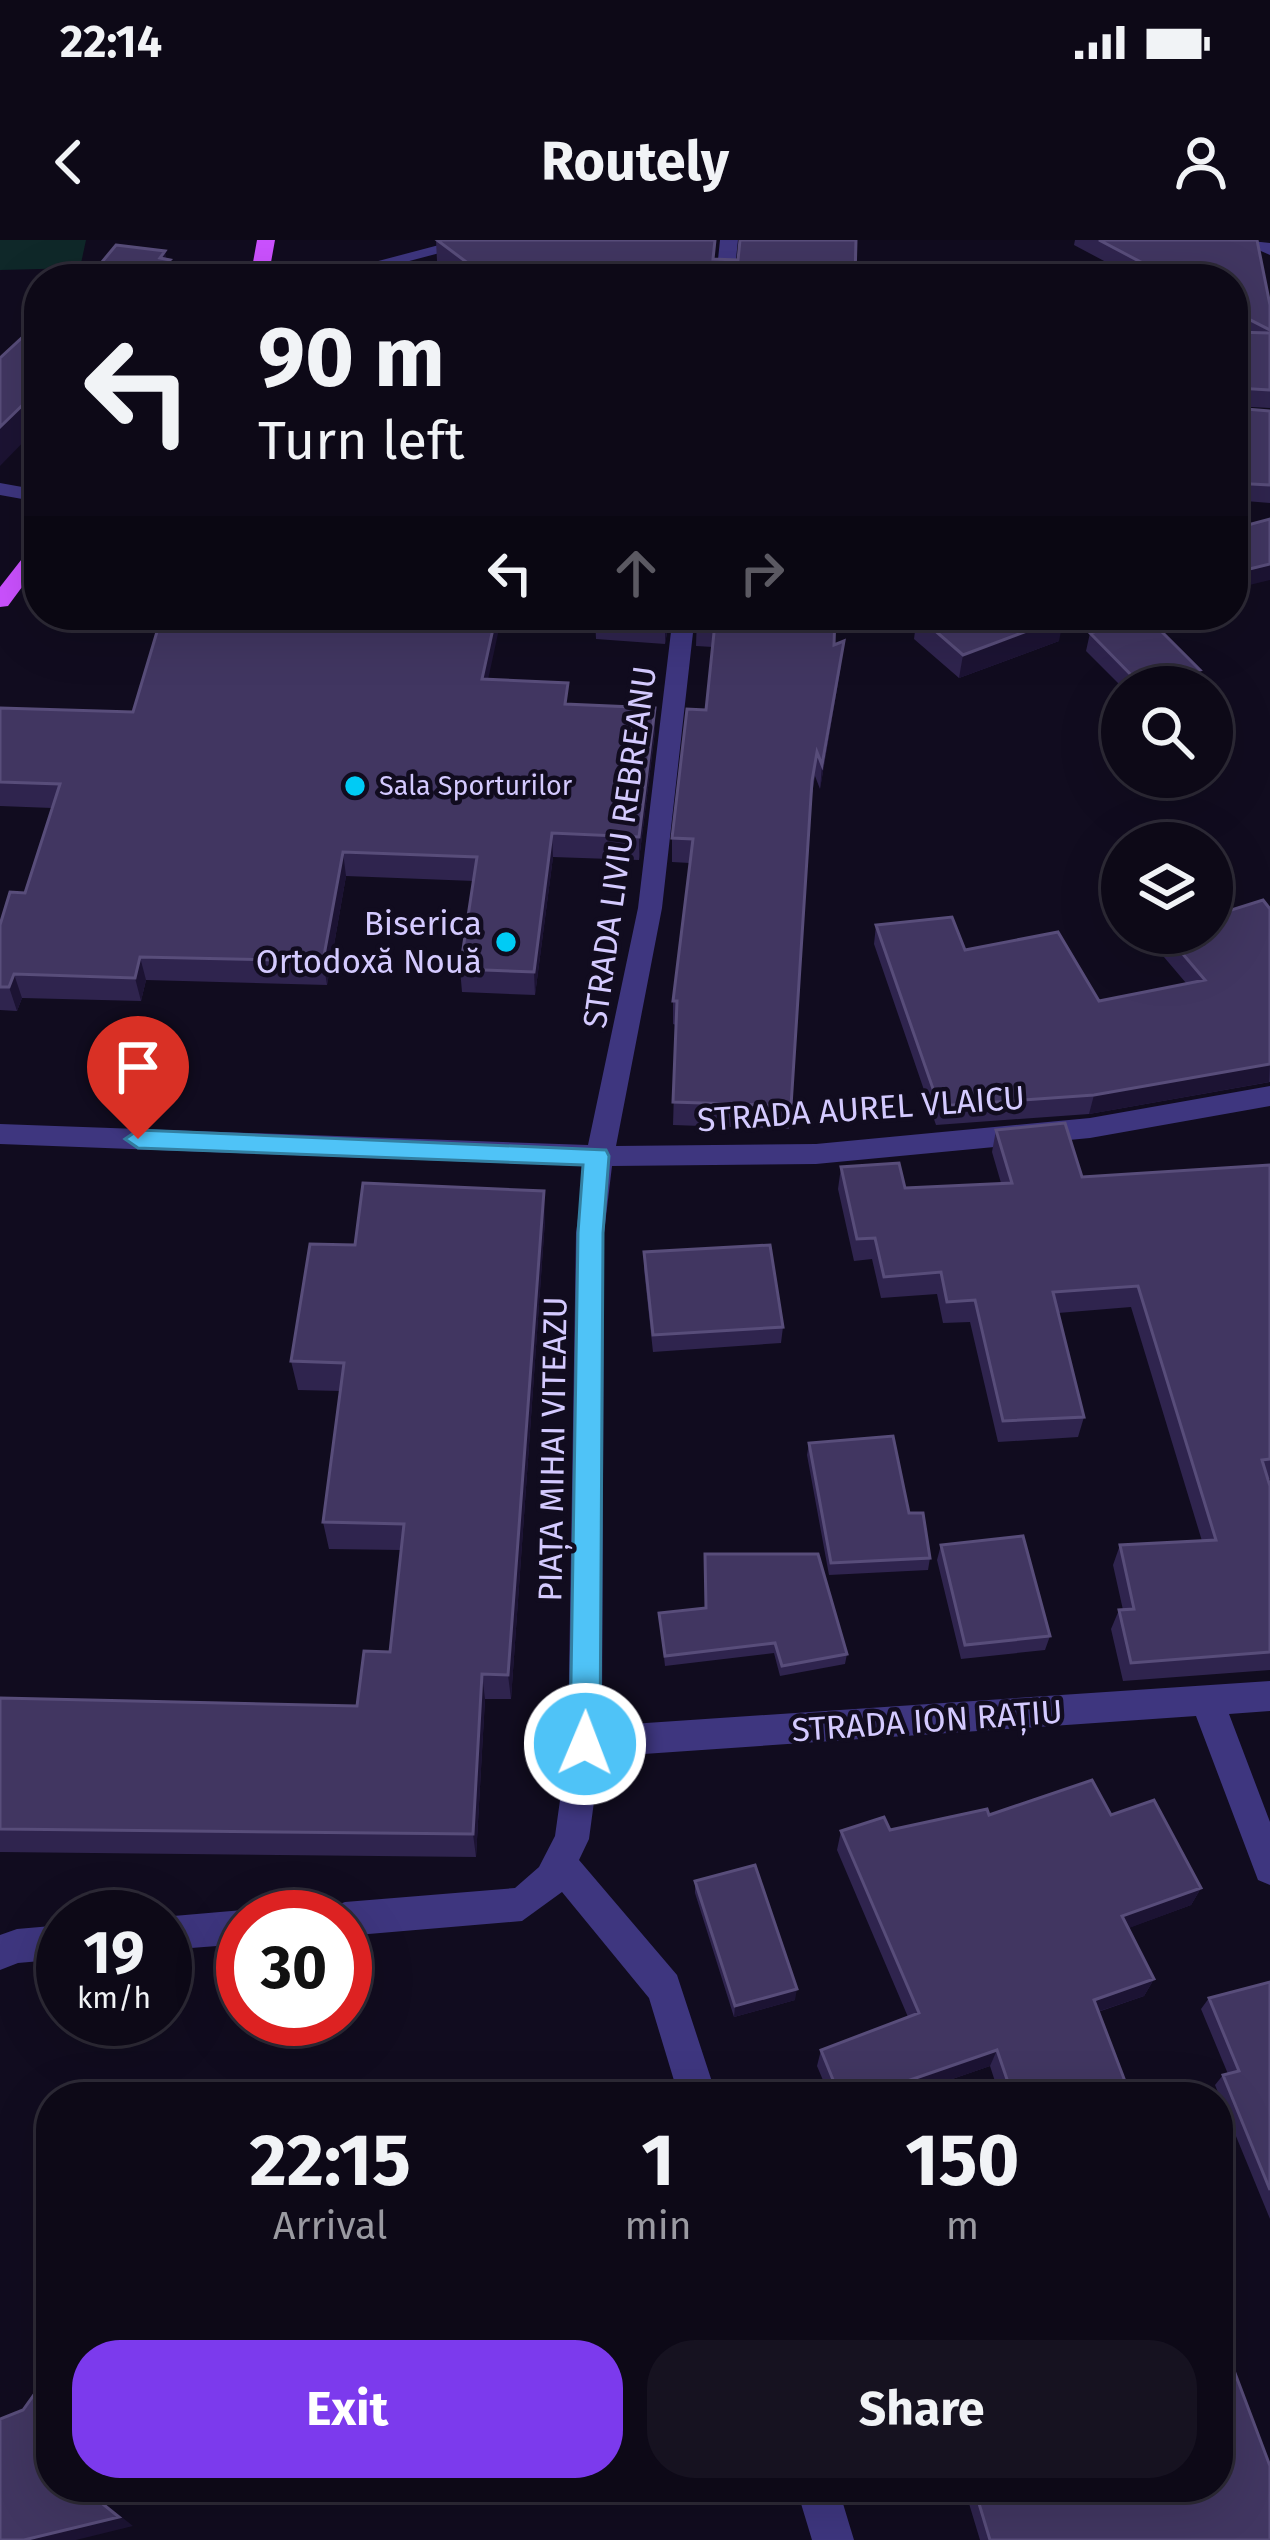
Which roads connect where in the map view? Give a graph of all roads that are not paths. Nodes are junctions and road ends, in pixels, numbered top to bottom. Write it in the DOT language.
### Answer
graph roads {
  1 [pos="480,240"];
  2 [pos="1251,240"];
  3 [pos="1270,250"];
  4 [pos="381,264"];
  5 [pos="24,570"];
  6 [pos="0,601"];
  7 [pos="682,630"];
  8 [pos="1270,1096"];
  9 [pos="0,1134"];
  10 [pos="597,1156"];
  11 [pos="1270,1696"];
  12 [pos="1208,1701"];
  13 [pos="585,1744"];
  14 [pos="560,1862"];
  15 [pos="1270,1868"];
  16 [pos="372,1917"];
  17 [pos="36,1944"];
  18 [pos="0,1953"];
  19 [pos="693,2082"];
  20 [pos="822,2502"];
  21 [pos="833,2540"];
  1 -- 4 [label="street"];
  2 -- 3 [label="street"];
  5 -- 6 [label="main road"];
  7 -- 10 [label="street, STRADA LIVIU REBREANU"];
  8 -- 10 [label="street, STRADA AUREL VLAICU"];
  9 -- 10 [label="street, STRADA AUREL VLAICU"];
  10 -- 13 [label="street, PIAȚA MIHAI VITEAZU"];
  11 -- 12 [label="street, STRADA ION RAȚIU"];
  12 -- 13 [label="street, STRADA ION RAȚIU"];
  12 -- 15 [label="street"];
  13 -- 14 [label="street, PIAȚA MIHAI VITEAZU"];
  14 -- 16 [label="street"];
  14 -- 19 [label="street"];
  17 -- 18 [label="street"];
  20 -- 21 [label="street"];
}
